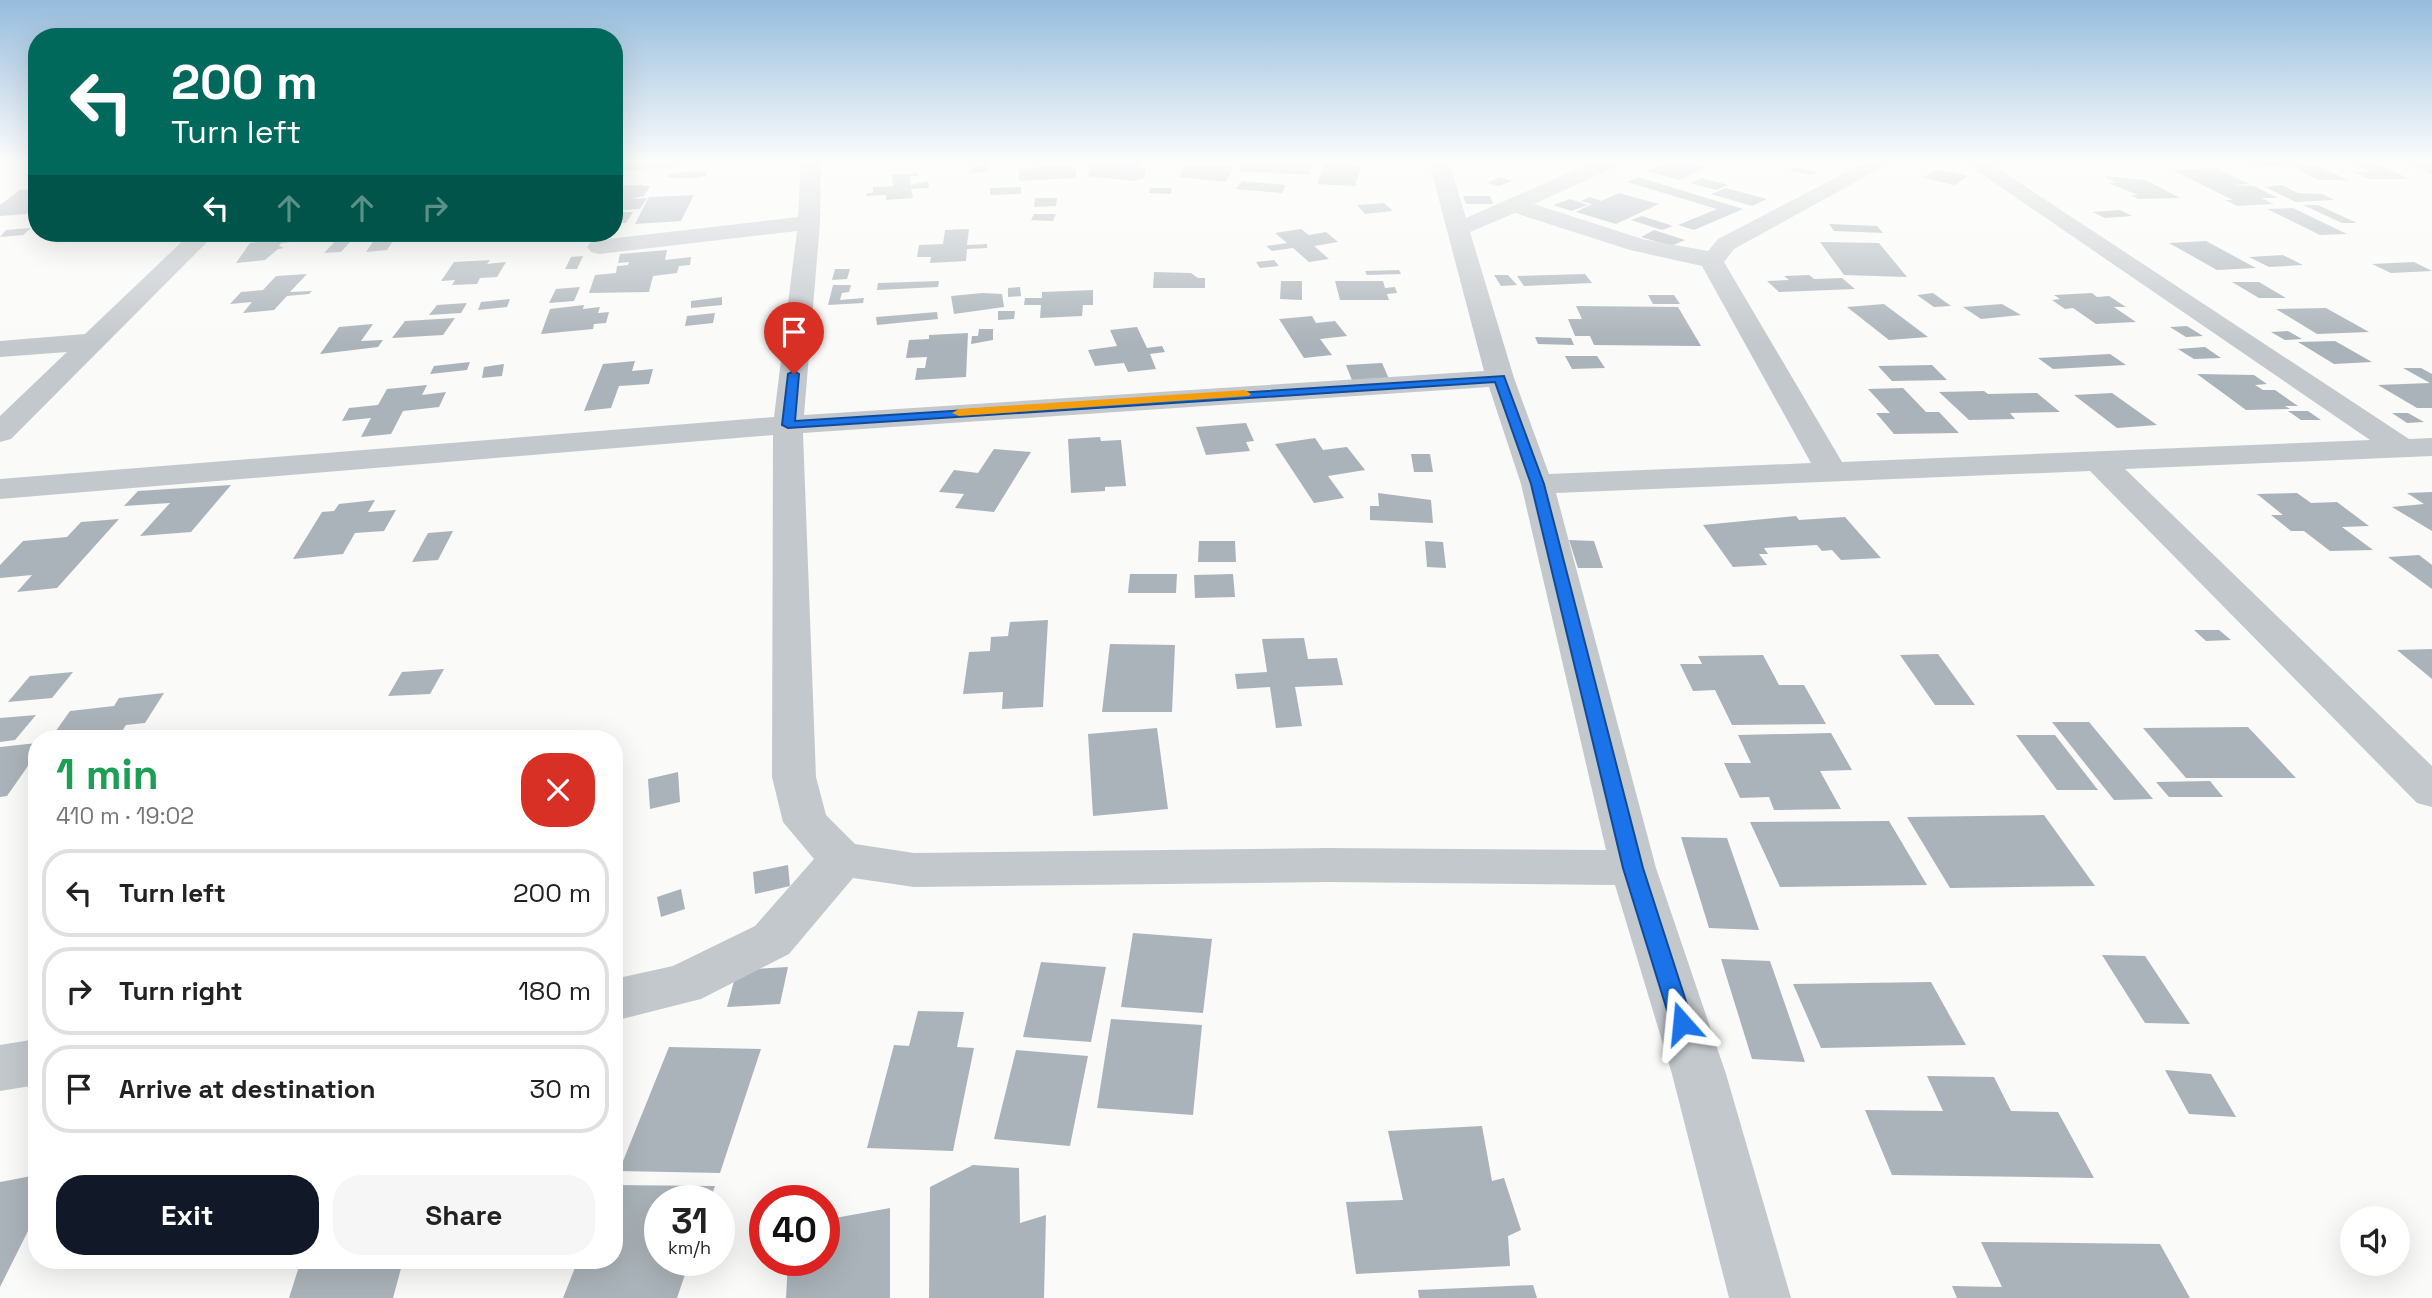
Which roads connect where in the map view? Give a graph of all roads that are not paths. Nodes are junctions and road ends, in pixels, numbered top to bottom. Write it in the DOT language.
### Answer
graph roads {
  1 [pos="809,223"];
  2 [pos="1457,223"];
  3 [pos="1474,223"];
  4 [pos="1568,223"];
  5 [pos="1767,223"];
  6 [pos="2068,223"];
  7 [pos="1459,229"];
  8 [pos="195,242"];
  9 [pos="599,247"];
  10 [pos="1712,262"];
  11 [pos="90,342"];
  12 [pos="0,349"];
  13 [pos="1500,378"];
  14 [pos="788,425"];
  15 [pos="0,433"];
  16 [pos="2418,448"];
  17 [pos="2099,462"];
  18 [pos="1832,472"];
  19 [pos="1538,484"];
  20 [pos="0,489"];
  21 [pos="2417,761"];
  22 [pos="2432,792"];
  23 [pos="842,859"];
  24 [pos="1633,868"];
  25 [pos="623,998"];
  26 [pos="28,1063"];
  27 [pos="0,1068"];
  28 [pos="1759,1298"];
  1 -- 9 [label="street"];
  1 -- 14 [label="street"];
  2 -- 7 [label="street"];
  3 -- 7 [label="street"];
  4 -- 10 [label="street"];
  5 -- 10 [label="street"];
  6 -- 16 [label="street"];
  7 -- 13 [label="street"];
  8 -- 11 [label="street"];
  10 -- 18 [label="street"];
  11 -- 12 [label="street"];
  11 -- 15 [label="street"];
  13 -- 14 [label="street"];
  13 -- 19 [label="street"];
  14 -- 20 [label="street"];
  14 -- 23 [label="street"];
  16 -- 17 [label="street"];
  17 -- 18 [label="street"];
  17 -- 21 [label="street"];
  18 -- 19 [label="street"];
  19 -- 24 [label="street"];
  21 -- 22 [label="street"];
  23 -- 24 [label="street"];
  23 -- 25 [label="street"];
  24 -- 28 [label="street"];
  26 -- 27 [label="street"];
}
